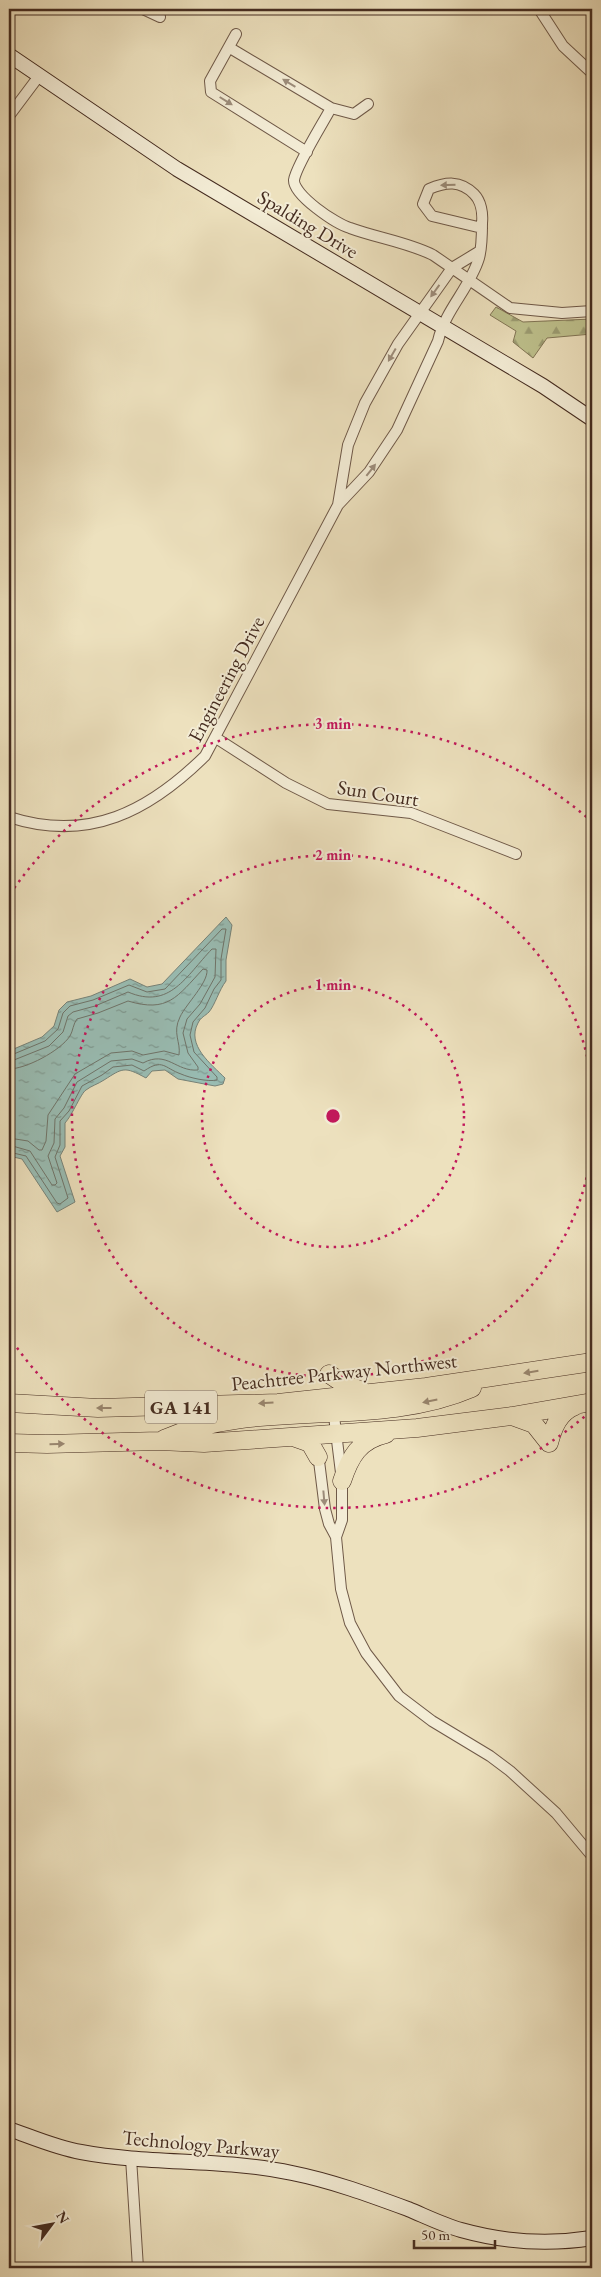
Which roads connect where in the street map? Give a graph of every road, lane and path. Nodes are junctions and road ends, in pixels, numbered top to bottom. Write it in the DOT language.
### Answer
graph roads {
  1 [pos="143,9"];
  2 [pos="539,9"];
  3 [pos="160,17"];
  4 [pos="236,34"];
  5 [pos="230,48"];
  6 [pos="9,55"];
  7 [pos="592,73"];
  8 [pos="38,76"];
  9 [pos="368,104"];
  10 [pos="331,108"];
  11 [pos="9,116"];
  12 [pos="307,152"];
  13 [pos="482,228"];
  14 [pos="480,251"];
  15 [pos="452,268"];
  16 [pos="470,279"];
  17 [pos="592,311"];
  18 [pos="419,314"];
  19 [pos="441,327"];
  20 [pos="592,419"];
  21 [pos="338,505"];
  22 [pos="216,738"];
  23 [pos="9,817"];
  24 [pos="516,854"];
  25 [pos="592,1362"];
  26 [pos="329,1374"];
  27 [pos="492,1378"];
  28 [pos="368,1393"];
  29 [pos="9,1403"];
  30 [pos="586,1403"];
  31 [pos="324,1405"];
  32 [pos="512,1416"];
  33 [pos="417,1428"];
  34 [pos="336,1432"];
  35 [pos="317,1434"];
  36 [pos="290,1437"];
  37 [pos="159,1441"];
  38 [pos="9,1443"];
  39 [pos="318,1457"];
  40 [pos="342,1482"];
  41 [pos="336,1537"];
  42 [pos="592,1856"];
  43 [pos="9,2130"];
  44 [pos="131,2158"];
  45 [pos="592,2238"];
  46 [pos="138,2268"];
  1 -- 3 [label="street"];
  2 -- 7 [label="street"];
  4 -- 5 [label="street"];
  10 -- 5 [label="street, one-way"];
  5 -- 12 [label="street, one-way"];
  6 -- 8 [label="main road, Spalding Drive"];
  8 -- 11 [label="street"];
  8 -- 18 [label="main road, Spalding Drive"];
  9 -- 10 [label="street"];
  10 -- 12 [label="street"];
  12 -- 15 [label="street"];
  13 -- 13 [label="street, Engineering Drive, one-way"];
  13 -- 14 [label="street, Engineering Drive"];
  14 -- 15 [label="street"];
  14 -- 16 [label="street, Engineering Drive"];
  15 -- 16 [label="street"];
  15 -- 18 [label="street, Engineering Drive, one-way"];
  16 -- 17 [label="street"];
  16 -- 19 [label="street, Engineering Drive"];
  18 -- 19 [label="main road, Spalding Drive"];
  18 -- 21 [label="street, Engineering Drive, one-way"];
  19 -- 20 [label="main road, Spalding Drive"];
  21 -- 19 [label="street, Engineering Drive, one-way"];
  21 -- 22 [label="street, Engineering Drive"];
  22 -- 23 [label="street, Engineering Drive"];
  22 -- 24 [label="street, Sun Court"];
  25 -- 27 [label="highway, Peachtree Parkway Northwest / GA 141, one-way"];
  26 -- 28 [label="highway"];
  27 -- 28 [label="highway, Peachtree Parkway Northwest / GA 141"];
  27 -- 31 [label="highway, one-way"];
  28 -- 31 [label="highway, Peachtree Parkway Northwest / GA 141"];
  31 -- 29 [label="highway, Peachtree Parkway Northwest / GA 141, one-way"];
  30 -- 32 [label="highway, GA 141"];
  30 -- 32 [label="highway"];
  31 -- 34 [label="street"];
  31 -- 35 [label="street"];
  31 -- 37 [label="highway"];
  32 -- 33 [label="highway, GA 141"];
  33 -- 34 [label="highway, GA 141"];
  33 -- 40 [label="highway"];
  34 -- 35 [label="highway, GA 141"];
  34 -- 40 [label="street"];
  35 -- 36 [label="highway, GA 141"];
  35 -- 39 [label="street"];
  36 -- 37 [label="highway, GA 141"];
  36 -- 39 [label="highway"];
  38 -- 37 [label="highway, GA 141, one-way"];
  39 -- 41 [label="street, one-way"];
  40 -- 41 [label="street"];
  41 -- 42 [label="street"];
  43 -- 44 [label="main road, Technology Parkway"];
  44 -- 45 [label="main road, Technology Parkway"];
  44 -- 46 [label="street"];
}
